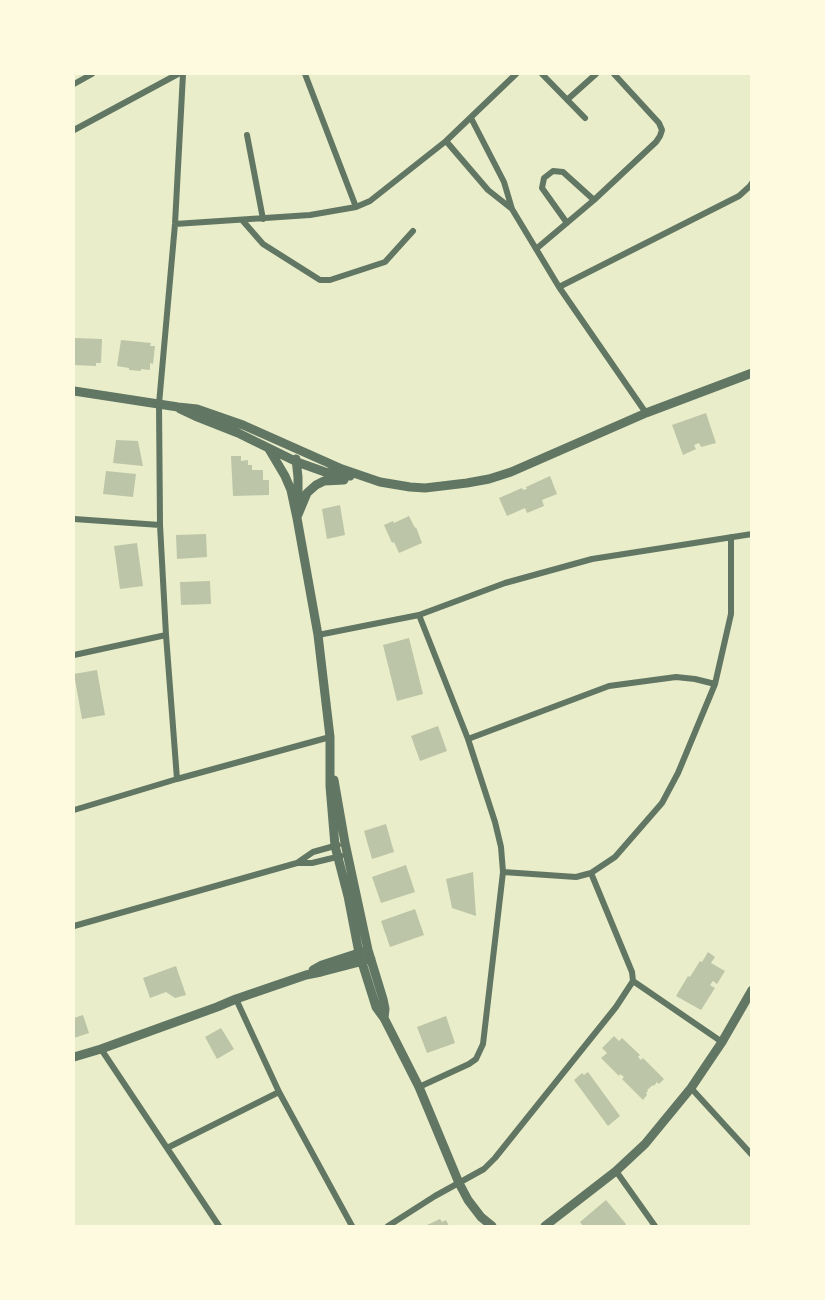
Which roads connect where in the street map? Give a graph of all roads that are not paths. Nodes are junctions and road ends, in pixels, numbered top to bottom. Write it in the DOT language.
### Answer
graph roads {
  1 [pos="92,74"];
  2 [pos="178,74"];
  3 [pos="183,74"];
  4 [pos="305,74"];
  5 [pos="516,74"];
  6 [pos="542,74"];
  7 [pos="596,74"];
  8 [pos="614,74"];
  9 [pos="74,84"];
  10 [pos="568,99"];
  11 [pos="471,118"];
  12 [pos="585,118"];
  13 [pos="74,130"];
  14 [pos="247,135"];
  15 [pos="446,141"];
  16 [pos="752,183"];
  17 [pos="594,200"];
  18 [pos="356,207"];
  19 [pos="512,209"];
  20 [pos="263,219"];
  21 [pos="242,220"];
  22 [pos="567,223"];
  23 [pos="176,224"];
  24 [pos="413,231"];
  25 [pos="536,249"];
  26 [pos="559,287"];
  27 [pos="752,373"];
  28 [pos="74,390"];
  29 [pos="159,404"];
  30 [pos="178,407"];
  31 [pos="646,413"];
  32 [pos="285,445"];
  33 [pos="269,449"];
  34 [pos="297,462"];
  35 [pos="370,479"];
  36 [pos="297,518"];
  37 [pos="74,519"];
  38 [pos="160,525"];
  39 [pos="752,534"];
  40 [pos="731,537"];
  41 [pos="419,615"];
  42 [pos="166,635"];
  43 [pos="318,635"];
  44 [pos="74,655"];
  45 [pos="715,684"];
  46 [pos="330,738"];
  47 [pos="468,739"];
  48 [pos="177,779"];
  49 [pos="74,810"];
  50 [pos="340,844"];
  51 [pos="343,856"];
  52 [pos="297,863"];
  53 [pos="503,872"];
  54 [pos="591,873"];
  55 [pos="74,926"];
  56 [pos="365,956"];
  57 [pos="633,981"];
  58 [pos="752,990"];
  59 [pos="236,999"];
  60 [pos="722,1042"];
  61 [pos="100,1049"];
  62 [pos="74,1057"];
  63 [pos="419,1087"];
  64 [pos="691,1089"];
  65 [pos="279,1092"];
  66 [pos="167,1148"];
  67 [pos="752,1155"];
  68 [pos="616,1171"];
  69 [pos="459,1183"];
  70 [pos="219,1227"];
  71 [pos="352,1227"];
  72 [pos="388,1227"];
  73 [pos="492,1227"];
  74 [pos="545,1227"];
  75 [pos="655,1227"];
  1 -- 9 [label="street"];
  2 -- 13 [label="street"];
  3 -- 23 [label="street"];
  4 -- 18 [label="street"];
  5 -- 11 [label="street"];
  6 -- 10 [label="street"];
  7 -- 10 [label="street"];
  8 -- 17 [label="street"];
  10 -- 12 [label="street"];
  11 -- 15 [label="street"];
  11 -- 19 [label="street"];
  14 -- 20 [label="street"];
  15 -- 18 [label="street"];
  15 -- 19 [label="street"];
  16 -- 26 [label="street"];
  17 -- 22 [label="street"];
  17 -- 22 [label="street"];
  18 -- 20 [label="street"];
  19 -- 25 [label="street"];
  20 -- 21 [label="street"];
  21 -- 23 [label="street"];
  21 -- 24 [label="street"];
  22 -- 25 [label="street"];
  23 -- 29 [label="street"];
  25 -- 26 [label="street"];
  26 -- 31 [label="street"];
  27 -- 31 [label="street"];
  28 -- 29 [label="street"];
  29 -- 30 [label="street"];
  29 -- 38 [label="street"];
  30 -- 32 [label="street"];
  30 -- 33 [label="street"];
  31 -- 35 [label="street"];
  32 -- 34 [label="street"];
  32 -- 35 [label="street"];
  33 -- 34 [label="street"];
  33 -- 36 [label="street"];
  34 -- 35 [label="street"];
  34 -- 36 [label="street"];
  35 -- 36 [label="street"];
  36 -- 43 [label="street"];
  37 -- 38 [label="street"];
  38 -- 42 [label="street"];
  39 -- 40 [label="street"];
  40 -- 41 [label="street"];
  40 -- 45 [label="street"];
  41 -- 43 [label="street"];
  41 -- 47 [label="street"];
  42 -- 44 [label="street"];
  42 -- 48 [label="street"];
  43 -- 46 [label="street"];
  45 -- 47 [label="street"];
  45 -- 54 [label="street"];
  46 -- 48 [label="street"];
  46 -- 50 [label="street"];
  47 -- 53 [label="street"];
  48 -- 49 [label="street"];
  50 -- 51 [label="street"];
  50 -- 52 [label="street"];
  51 -- 52 [label="street"];
  51 -- 56 [label="street"];
  52 -- 55 [label="street"];
  53 -- 54 [label="street"];
  53 -- 63 [label="street"];
  54 -- 57 [label="street"];
  56 -- 59 [label="street"];
  56 -- 63 [label="street"];
  57 -- 60 [label="street"];
  57 -- 69 [label="street"];
  58 -- 60 [label="street"];
  59 -- 61 [label="street"];
  59 -- 65 [label="street"];
  60 -- 64 [label="street"];
  61 -- 62 [label="street"];
  61 -- 66 [label="street"];
  63 -- 69 [label="street"];
  64 -- 67 [label="street"];
  64 -- 68 [label="street"];
  65 -- 66 [label="street"];
  65 -- 71 [label="street"];
  66 -- 70 [label="street"];
  68 -- 74 [label="street"];
  68 -- 75 [label="street"];
  69 -- 72 [label="street"];
  69 -- 73 [label="street"];
}
